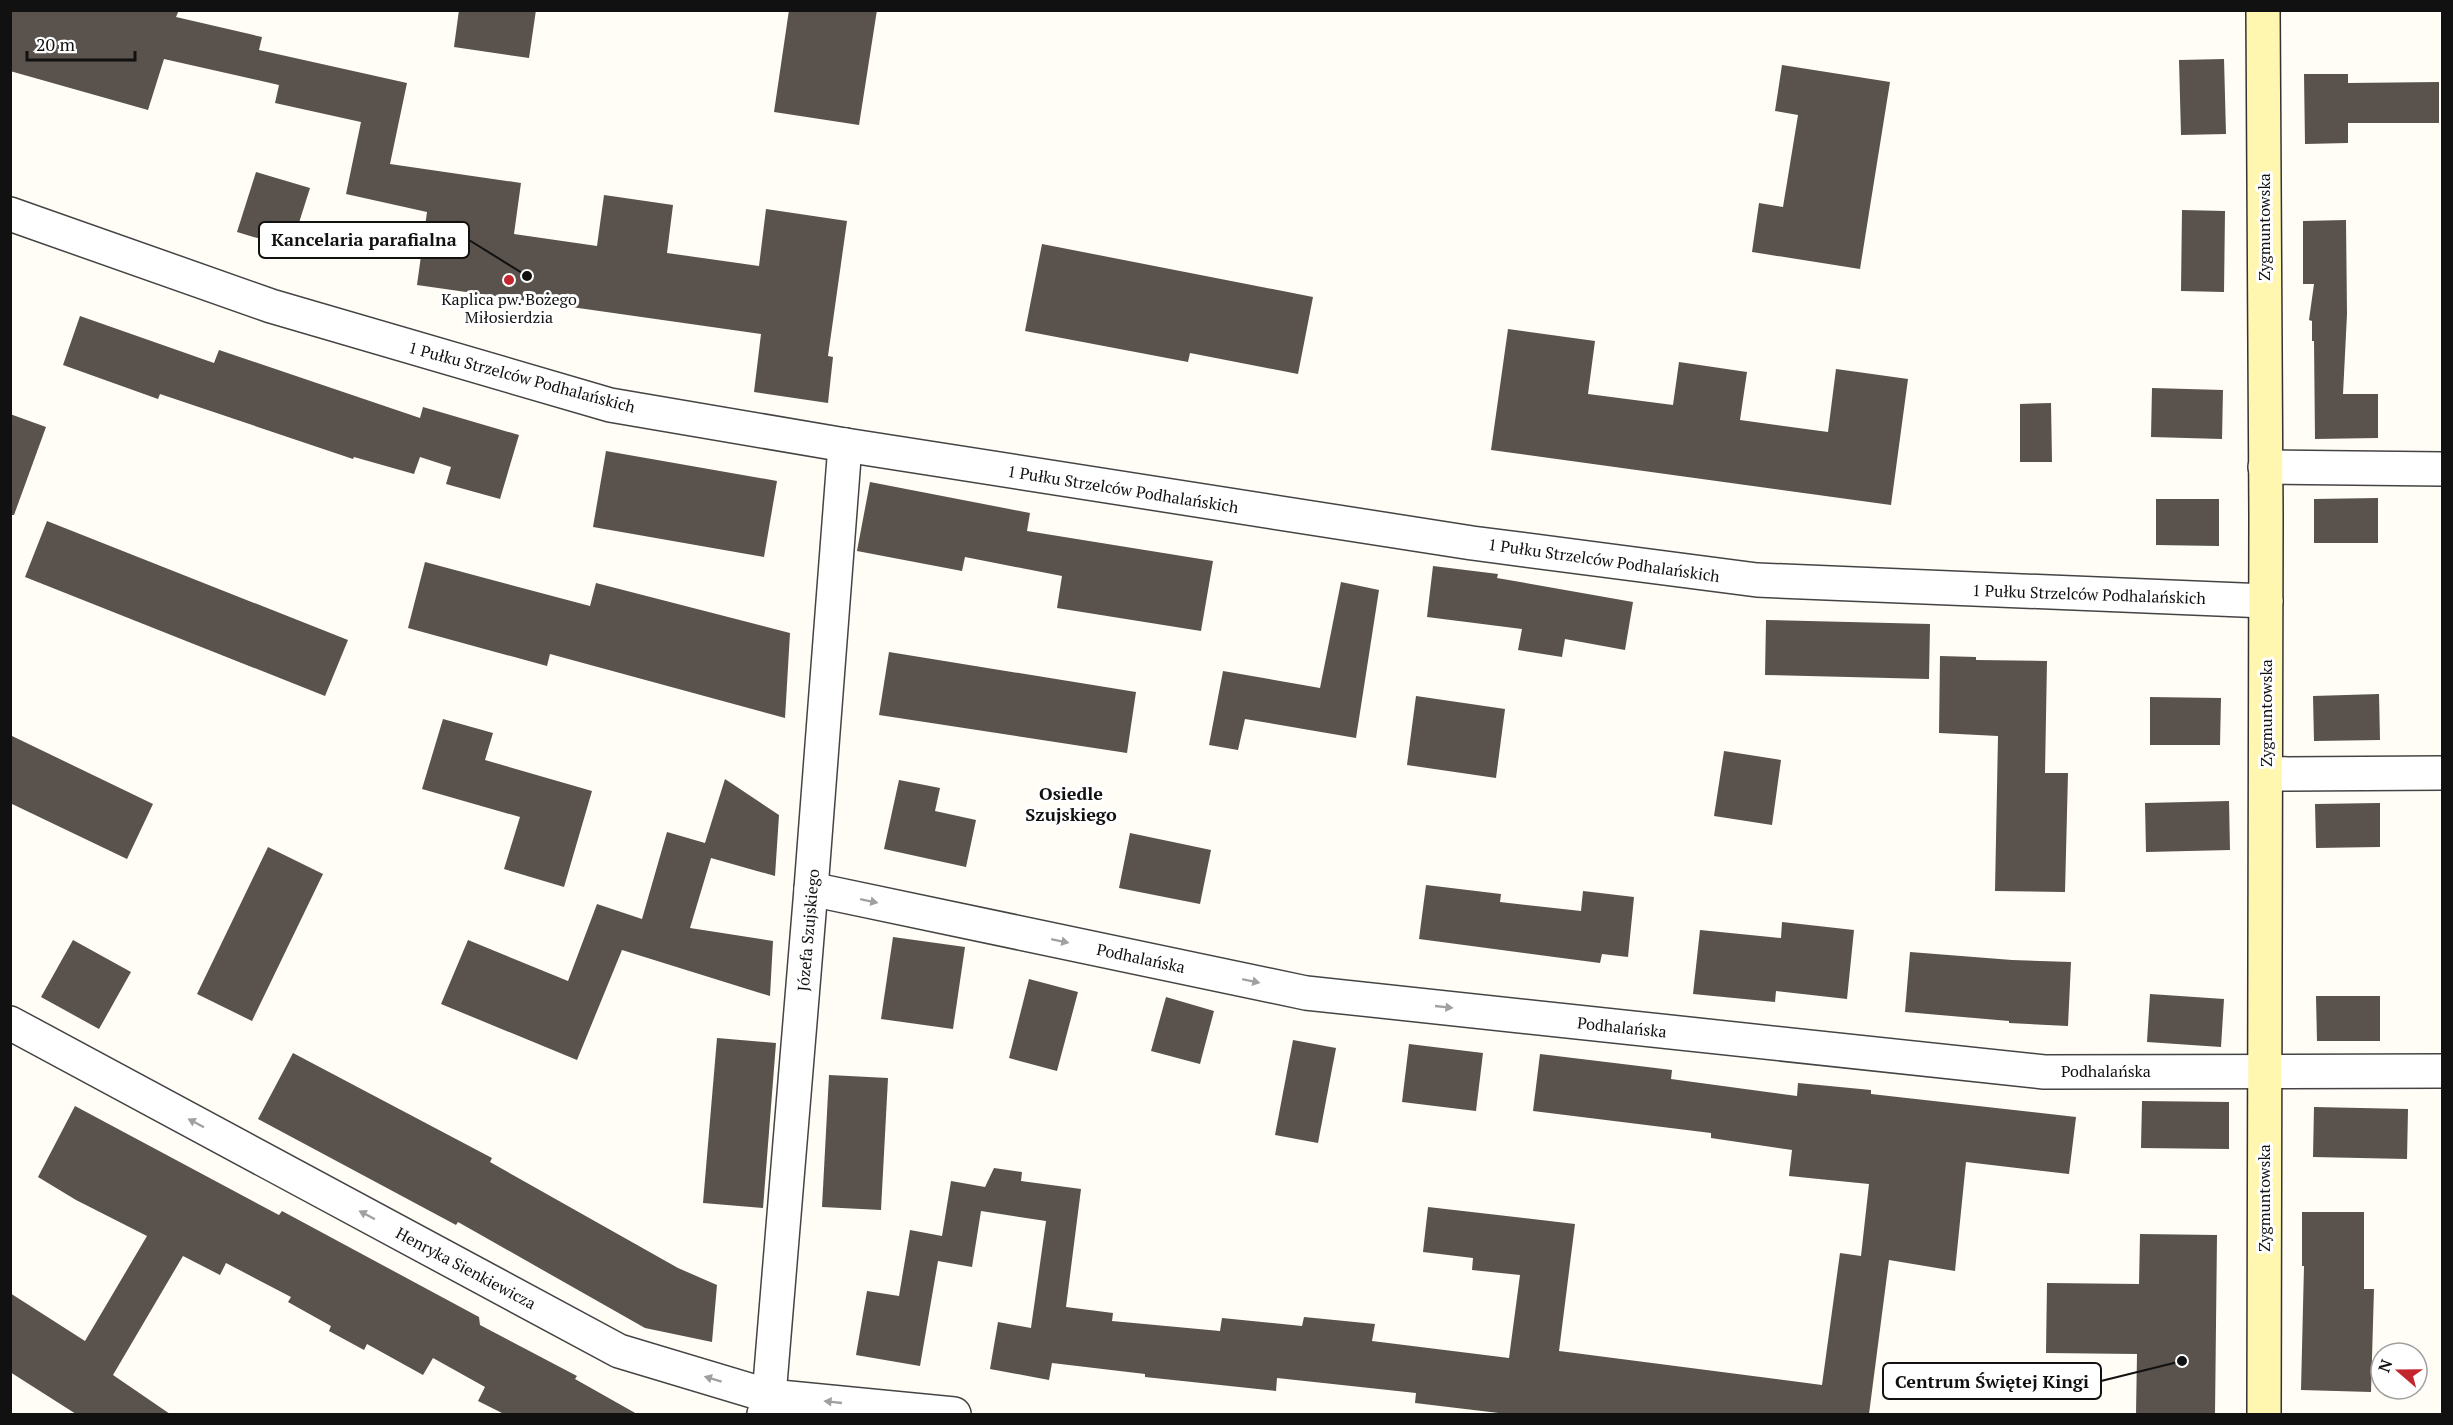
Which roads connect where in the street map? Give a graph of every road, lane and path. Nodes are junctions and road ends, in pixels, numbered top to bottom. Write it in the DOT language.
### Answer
graph roads {
  1 [pos="2263,10"];
  2 [pos="10,214"];
  3 [pos="845,445"];
  4 [pos="2265,467"];
  5 [pos="2442,469"];
  6 [pos="2266,601"];
  7 [pos="2442,773"];
  8 [pos="2266,774"];
  9 [pos="812,889"];
  10 [pos="10,1023"];
  11 [pos="2263,1070"];
  12 [pos="2442,1071"];
  13 [pos="767,1405"];
  14 [pos="954,1414"];
  15 [pos="2264,1414"];
  1 -- 4 [label="main road, Zygmuntowska"];
  2 -- 3 [label="street, 1 Pułku Strzelców Podhalańskich"];
  3 -- 6 [label="street, 1 Pułku Strzelców Podhalańskich"];
  3 -- 9 [label="street, Józefa Szujskiego"];
  4 -- 5 [label="street"];
  4 -- 6 [label="main road, Zygmuntowska"];
  6 -- 8 [label="main road, Zygmuntowska"];
  7 -- 8 [label="street"];
  8 -- 11 [label="main road, Zygmuntowska"];
  9 -- 11 [label="street, Podhalańska, one-way"];
  9 -- 13 [label="street, Józefa Szujskiego"];
  13 -- 10 [label="street, Henryka Sienkiewicza, one-way"];
  11 -- 12 [label="street, Podhalańska"];
  11 -- 15 [label="main road, Zygmuntowska"];
  14 -- 13 [label="street, Henryka Sienkiewicza, one-way"];
}
